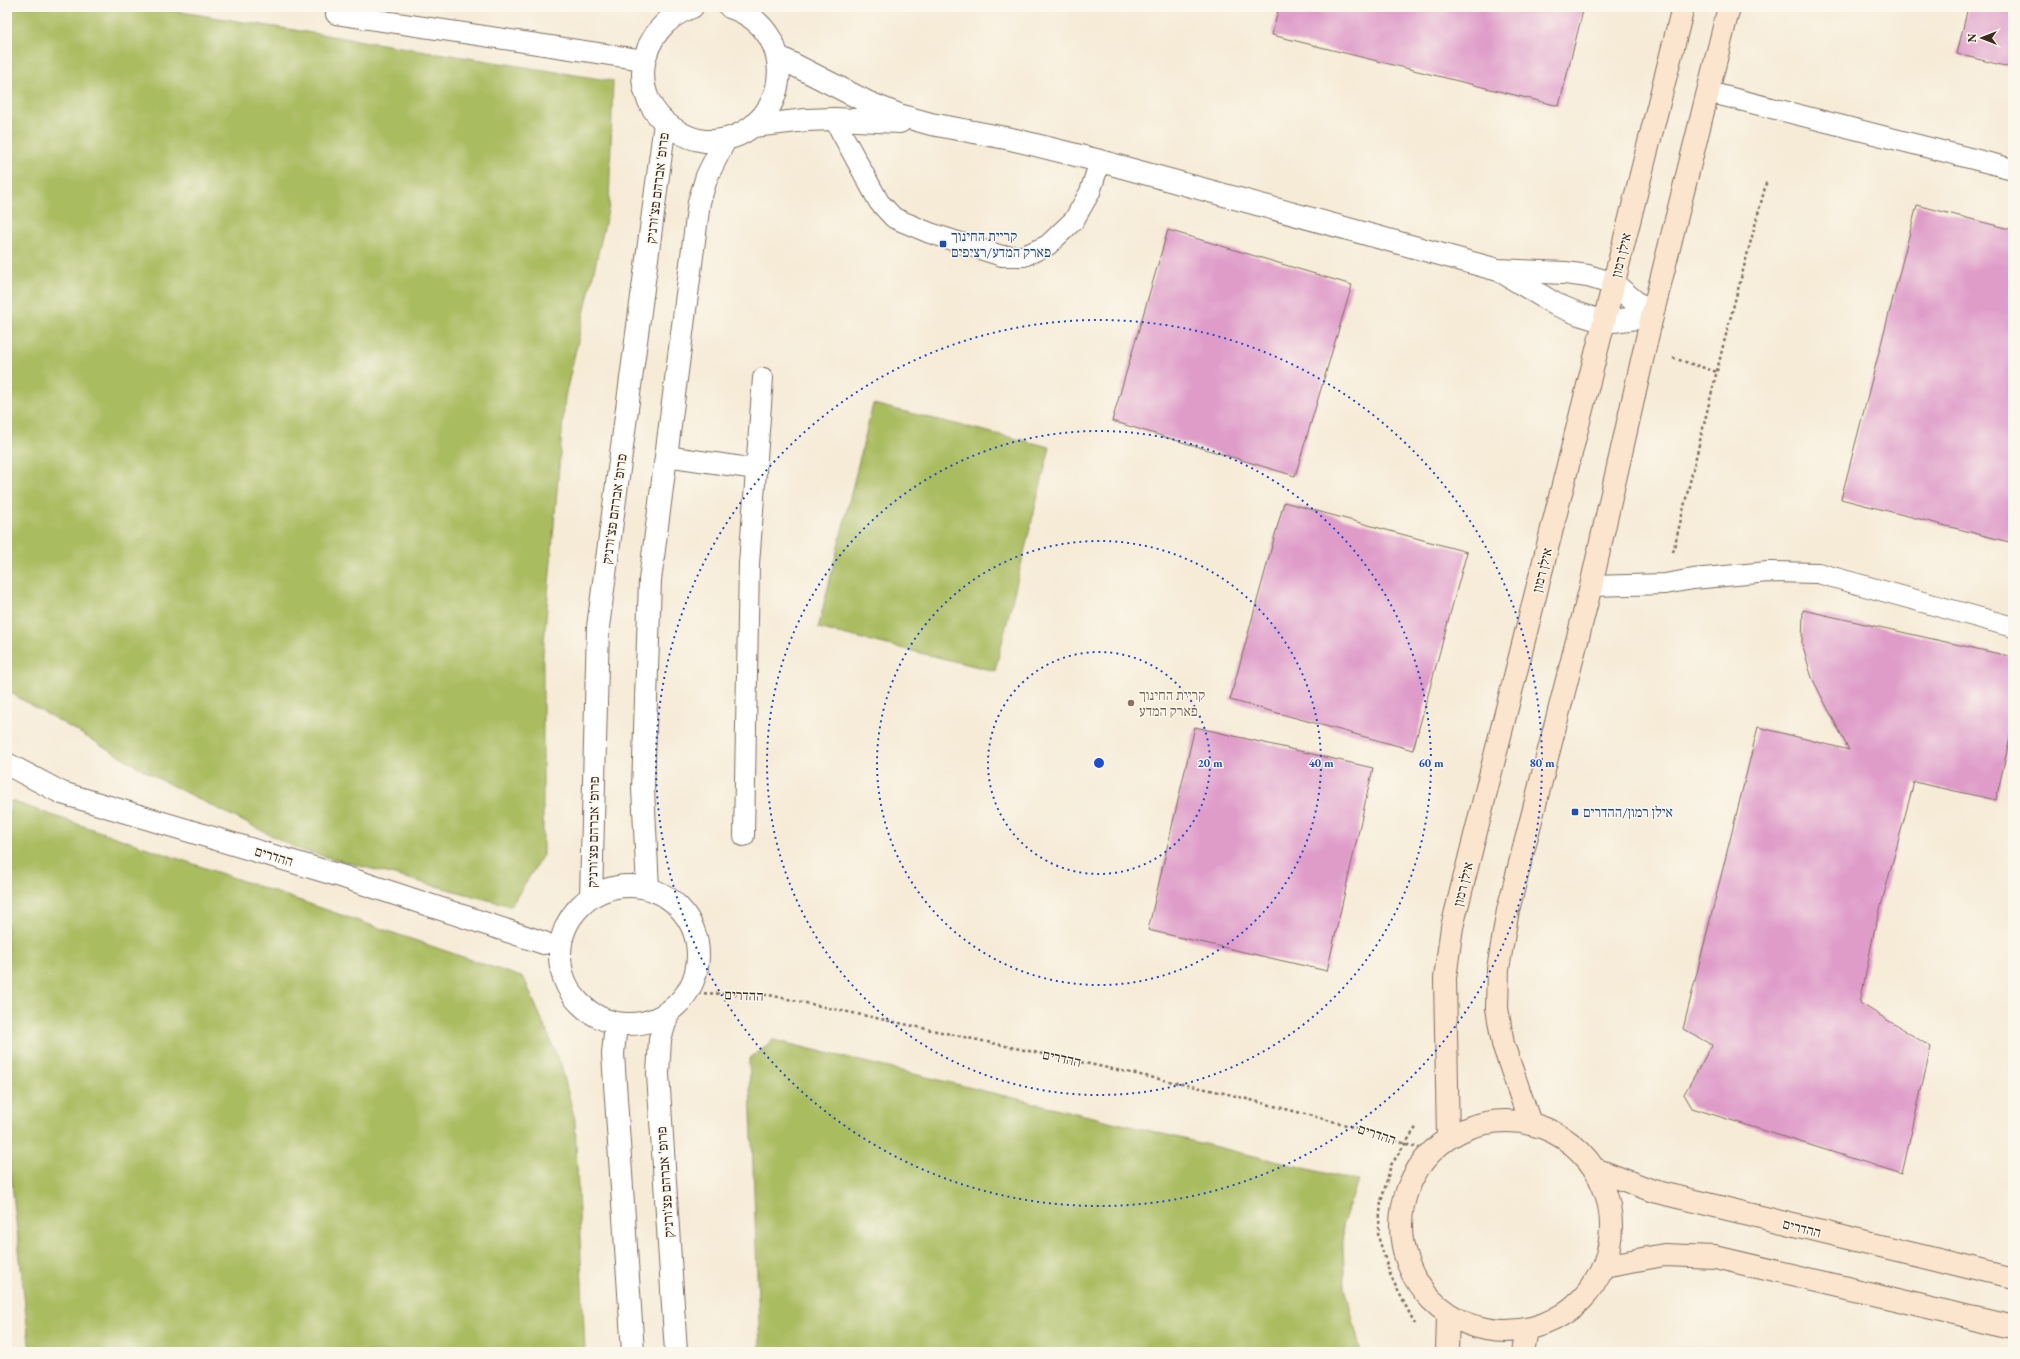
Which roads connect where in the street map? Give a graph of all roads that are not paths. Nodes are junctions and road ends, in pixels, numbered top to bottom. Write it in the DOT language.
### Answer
graph roads {
  1 [pos="1683,7"];
  2 [pos="1729,7"];
  3 [pos="685,8"];
  4 [pos="737,8"];
  5 [pos="336,14"];
  6 [pos="778,56"];
  7 [pos="644,60"];
  8 [pos="1708,92"];
  9 [pos="834,119"];
  10 [pos="665,123"];
  11 [pos="931,124"];
  12 [pos="754,126"];
  13 [pos="725,140"];
  14 [pos="1100,161"];
  15 [pos="2013,169"];
  16 [pos="1498,270"];
  17 [pos="1614,284"];
  18 [pos="1652,316"];
  19 [pos="1604,322"];
  20 [pos="763,378"];
  21 [pos="666,456"];
  22 [pos="756,469"];
  23 [pos="1591,586"];
  24 [pos="2013,627"];
  25 [pos="7,764"];
  26 [pos="744,836"];
  27 [pos="648,888"];
  28 [pos="591,897"];
  29 [pos="544,944"];
  30 [pos="668,1013"];
  31 [pos="616,1023"];
  32 [pos="1530,1123"];
  33 [pos="1448,1138"];
  34 [pos="1595,1169"];
  35 [pos="1604,1266"];
  36 [pos="2013,1278"];
  37 [pos="1448,1314"];
  38 [pos="2013,1327"];
  39 [pos="1527,1330"];
  40 [pos="633,1352"];
  41 [pos="676,1352"];
  42 [pos="1447,1352"];
  43 [pos="1523,1352"];
  1 -- 17 [label="street, אילן רמון"];
  2 -- 8 [label="street"];
  3 -- 7 [label="street"];
  4 -- 6 [label="street"];
  5 -- 7 [label="lane"];
  6 -- 11 [label="street"];
  6 -- 12 [label="street"];
  7 -- 10 [label="street"];
  8 -- 15 [label="lane"];
  8 -- 18 [label="street"];
  9 -- 11 [label="street"];
  9 -- 12 [label="street"];
  9 -- 14 [label="lane"];
  10 -- 13 [label="street"];
  10 -- 28 [label="street, פרופ' אברהם פצ'ורניק"];
  11 -- 14 [label="street"];
  12 -- 13 [label="street"];
  13 -- 21 [label="street"];
  14 -- 16 [label="street"];
  16 -- 17 [label="street"];
  16 -- 19 [label="street"];
  17 -- 18 [label="street"];
  17 -- 19 [label="street, אילן רמון"];
  18 -- 19 [label="street"];
  18 -- 23 [label="street"];
  19 -- 33 [label="street, אילן רמון"];
  20 -- 22 [label="lane"];
  21 -- 22 [label="lane"];
  21 -- 27 [label="street"];
  22 -- 26 [label="lane"];
  23 -- 24 [label="lane"];
  23 -- 32 [label="street"];
  25 -- 29 [label="street, ההדרים"];
  27 -- 28 [label="street"];
  27 -- 30 [label="street"];
  28 -- 31 [label="street"];
  30 -- 31 [label="street"];
  30 -- 41 [label="street, פרופ' אברהם פצ'ורניק"];
  31 -- 40 [label="street"];
  32 -- 33 [label="street"];
  32 -- 34 [label="street"];
  33 -- 37 [label="street"];
  34 -- 35 [label="street"];
  34 -- 36 [label="street, ההדרים"];
  35 -- 38 [label="street"];
  35 -- 39 [label="street"];
  37 -- 39 [label="street"];
  37 -- 42 [label="street"];
  39 -- 43 [label="street"];
}
